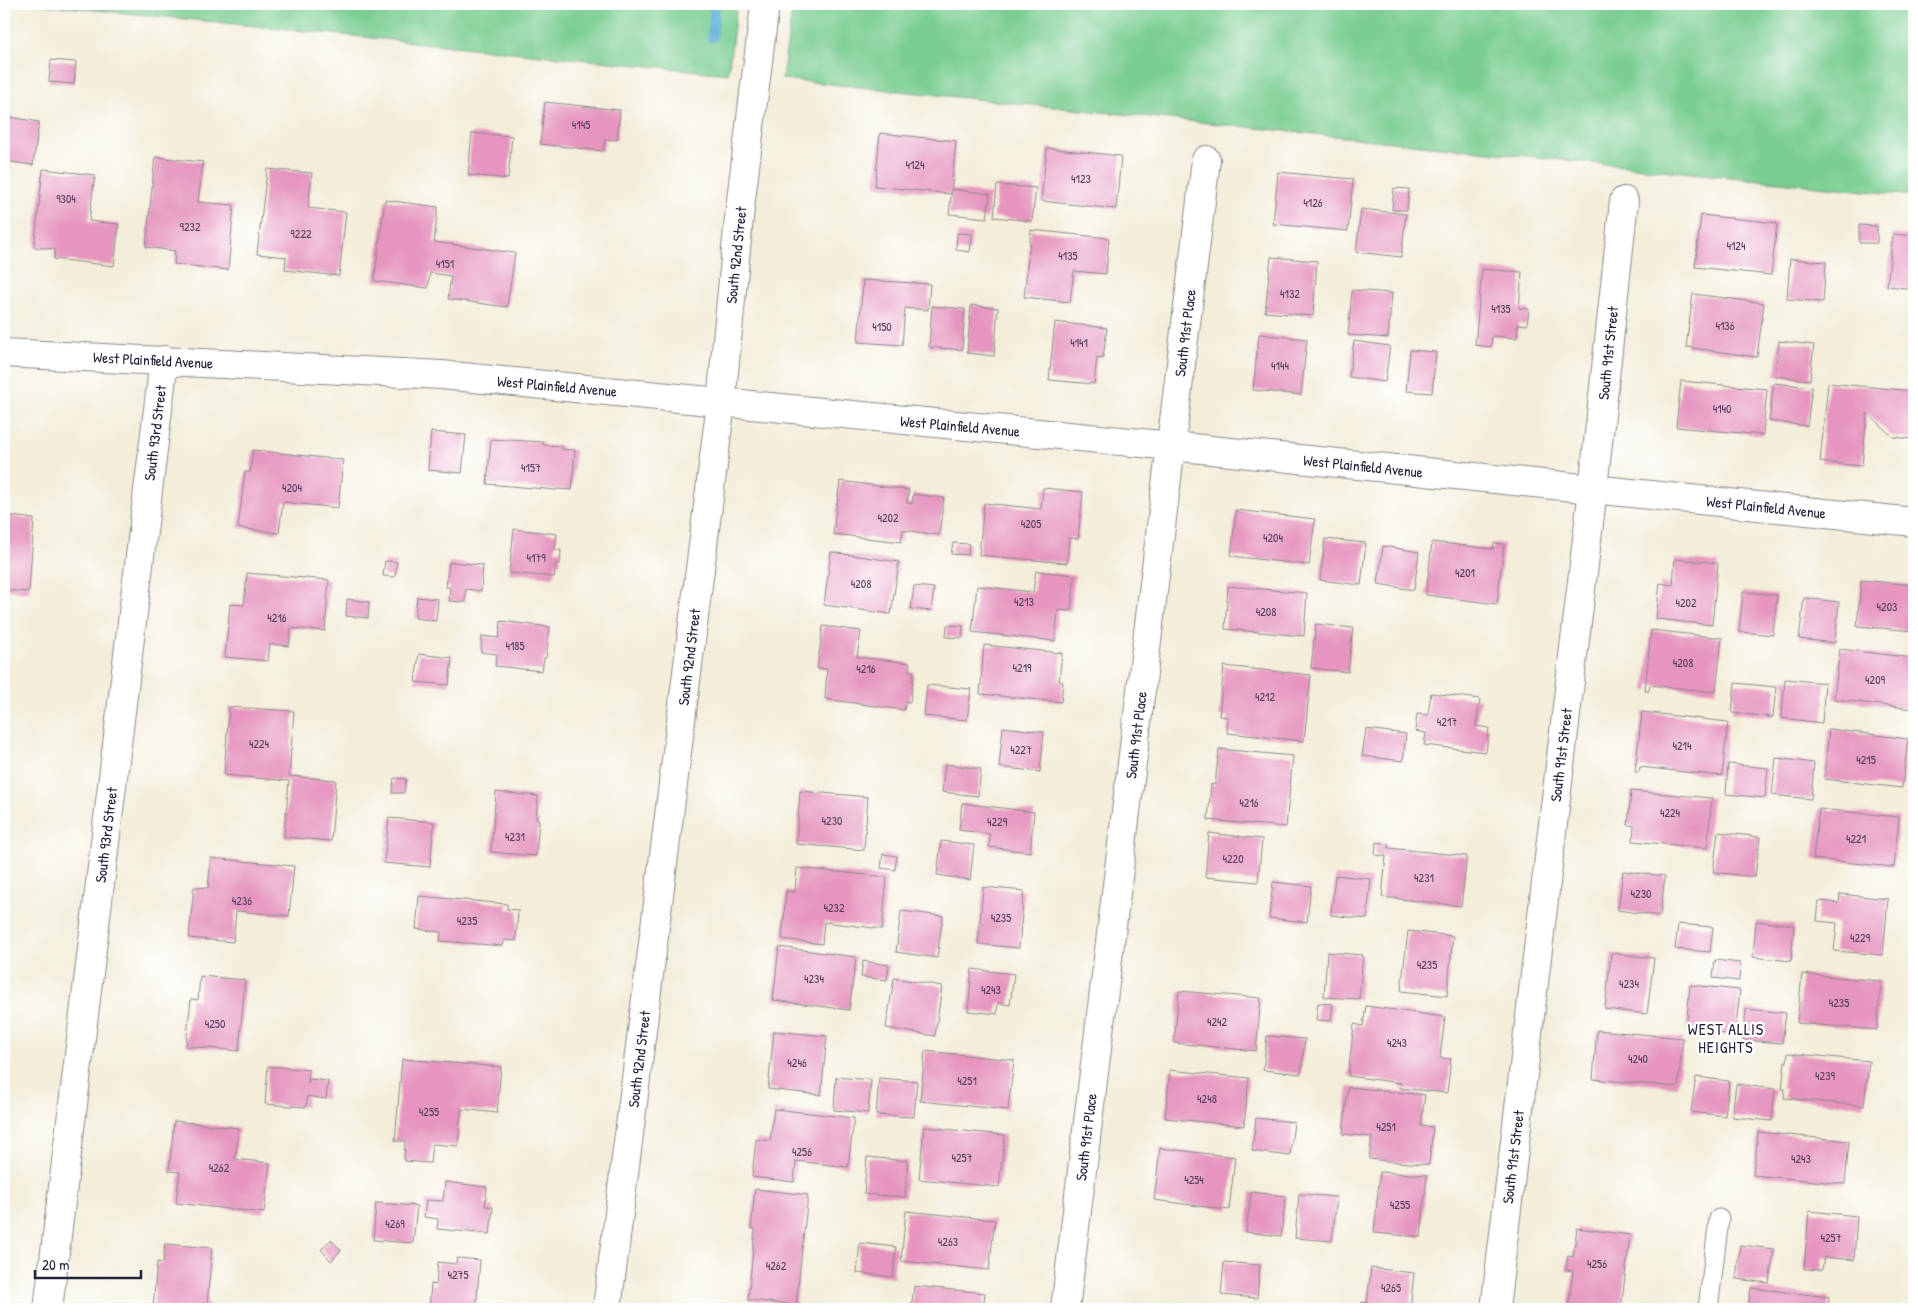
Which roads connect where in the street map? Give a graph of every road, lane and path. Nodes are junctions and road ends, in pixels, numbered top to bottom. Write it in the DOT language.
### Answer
graph roads {
  1 [pos="765,4"];
  2 [pos="1206,160"];
  3 [pos="1624,201"];
  4 [pos="4,353"];
  5 [pos="164,360"];
  6 [pos="721,402"];
  7 [pos="1172,446"];
  8 [pos="1593,489"];
  9 [pos="1914,522"];
  10 [pos="1719,1219"];
  11 [pos="48,1309"];
  12 [pos="607,1309"];
  13 [pos="1065,1309"];
  14 [pos="1495,1309"];
  15 [pos="1708,1309"];
  1 -- 6 [label="street, South 92nd Street"];
  2 -- 7 [label="street, South 91st Place"];
  3 -- 8 [label="street, South 91st Street"];
  4 -- 5 [label="street, West Plainfield Avenue"];
  5 -- 6 [label="street, West Plainfield Avenue"];
  5 -- 11 [label="street, South 93rd Street"];
  6 -- 7 [label="street, West Plainfield Avenue"];
  6 -- 12 [label="street, South 92nd Street"];
  7 -- 8 [label="street, West Plainfield Avenue"];
  7 -- 13 [label="street, South 91st Place"];
  8 -- 9 [label="street, West Plainfield Avenue"];
  8 -- 14 [label="street, South 91st Street"];
  10 -- 15 [label="lane"];
}
